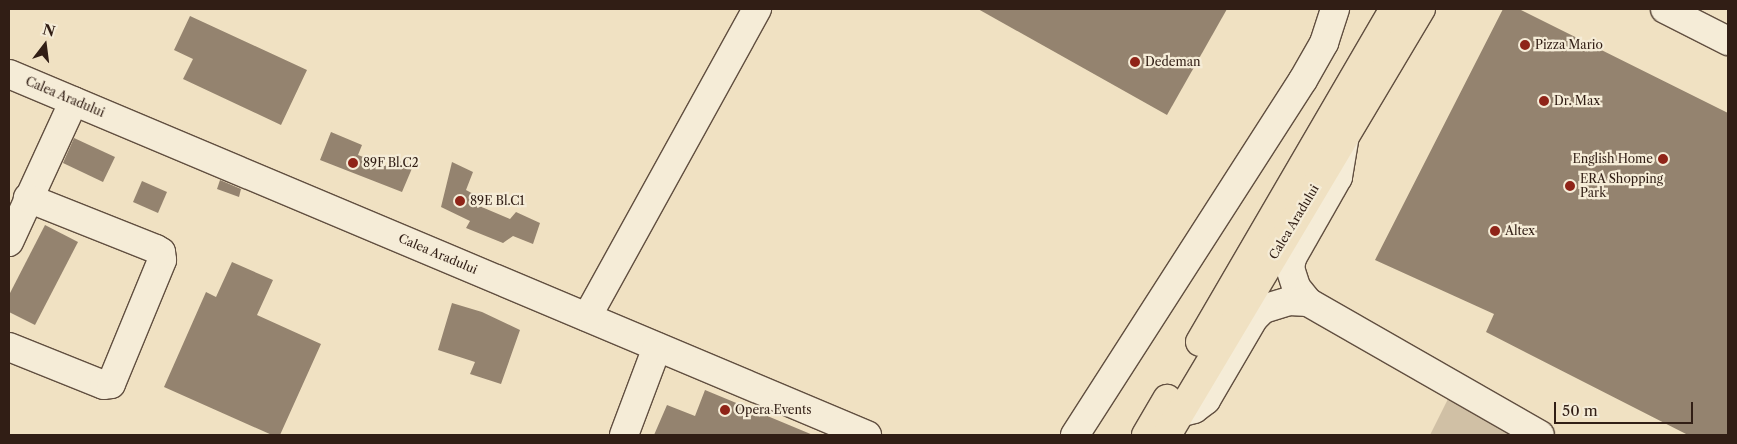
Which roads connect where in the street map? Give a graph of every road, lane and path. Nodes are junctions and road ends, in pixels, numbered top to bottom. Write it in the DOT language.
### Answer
graph roads {
  1 [pos="757,9"];
  2 [pos="1335,9"];
  3 [pos="1394,9"];
  4 [pos="1421,9"];
  5 [pos="1665,9"];
  6 [pos="1728,41"];
  7 [pos="9,74"];
  8 [pos="74,101"];
  9 [pos="1345,136"];
  10 [pos="28,198"];
  11 [pos="9,242"];
  12 [pos="1308,302"];
  13 [pos="587,317"];
  14 [pos="9,346"];
  15 [pos="657,347"];
  16 [pos="1173,424"];
  17 [pos="624,435"];
  18 [pos="867,435"];
  19 [pos="1075,435"];
  20 [pos="1146,435"];
  21 [pos="1540,435"];
  1 -- 13 [label="street"];
  2 -- 19 [label="street"];
  3 -- 20 [label="highway, Calea Aradului"];
  4 -- 9 [label="highway, Calea Aradului"];
  5 -- 6 [label="street"];
  7 -- 8 [label="street, Calea Aradului"];
  8 -- 10 [label="street"];
  8 -- 13 [label="street, Calea Aradului"];
  9 -- 12 [label="street"];
  9 -- 16 [label="highway, Calea Aradului"];
  10 -- 11 [label="street"];
  10 -- 14 [label="street"];
  12 -- 16 [label="street"];
  12 -- 21 [label="street"];
  13 -- 15 [label="street, Calea Aradului"];
  15 -- 17 [label="street"];
  15 -- 18 [label="street, Calea Aradului"];
}
